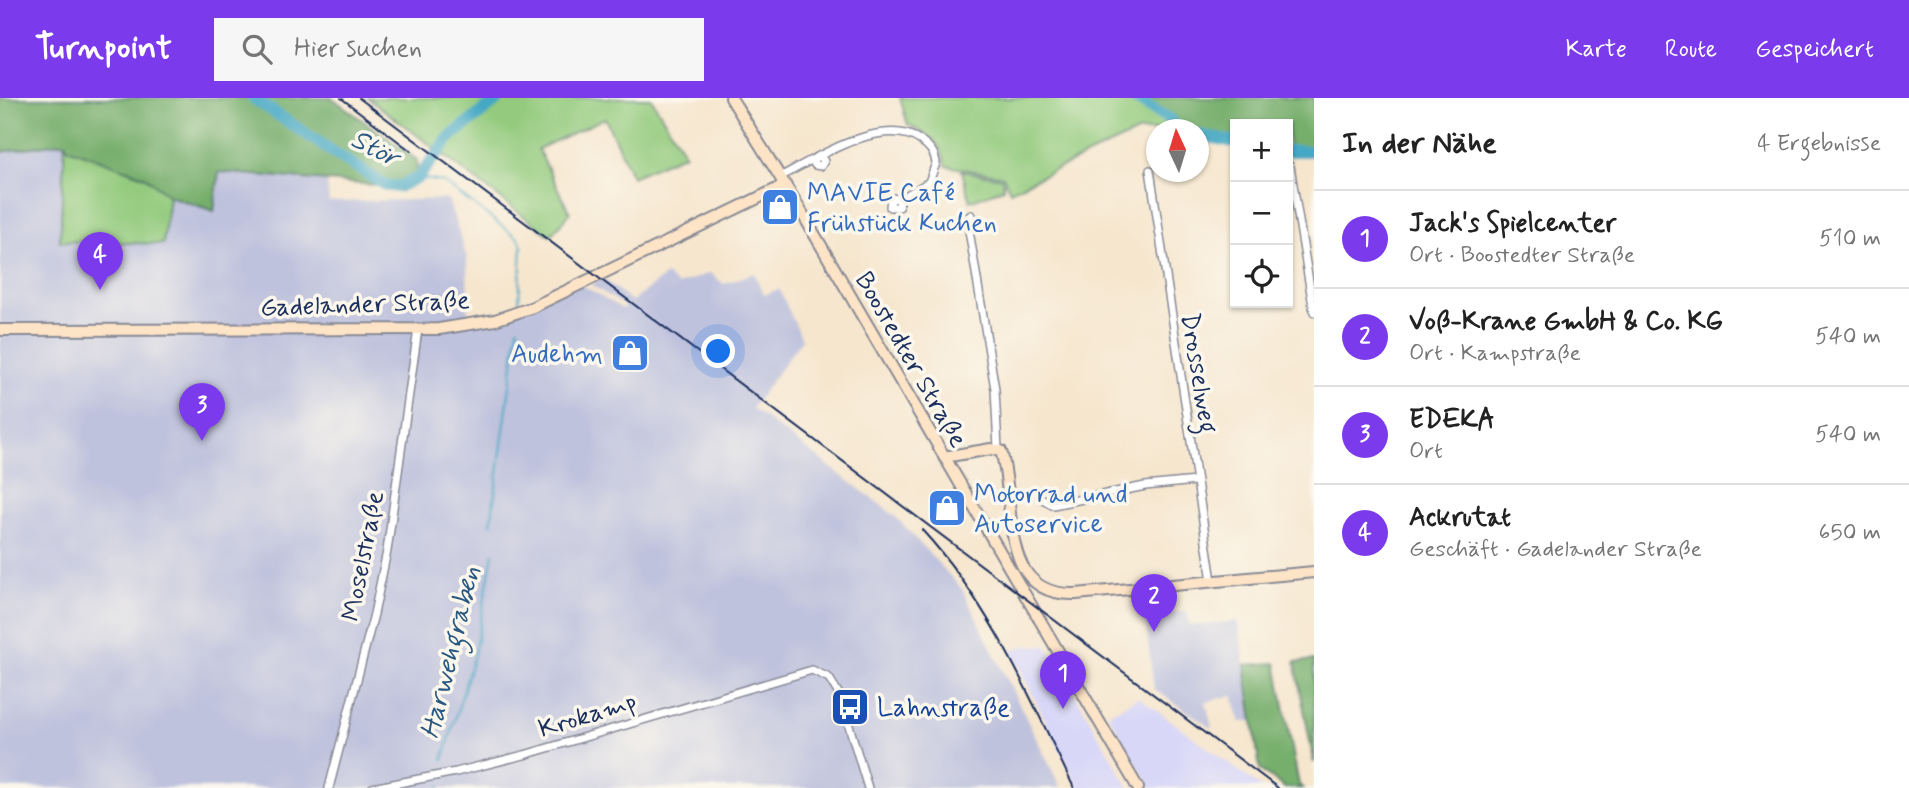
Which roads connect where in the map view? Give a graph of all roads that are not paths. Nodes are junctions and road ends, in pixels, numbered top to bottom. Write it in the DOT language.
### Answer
graph roads {
  1 [pos="731,98"];
  2 [pos="783,181"];
  3 [pos="1152,182"];
  4 [pos="1293,182"];
  5 [pos="900,199"];
  6 [pos="971,215"];
  7 [pos="1314,312"];
  8 [pos="418,329"];
  9 [pos="0,330"];
  10 [pos="998,449"];
  11 [pos="944,457"];
  12 [pos="1196,481"];
  13 [pos="1041,498"];
  14 [pos="1314,572"];
  15 [pos="1212,582"];
  16 [pos="329,788"];
  17 [pos="372,788"];
  18 [pos="867,788"];
  19 [pos="1138,788"];
  1 -- 2 [label="street, Boostedter Straße"];
  2 -- 5 [label="street"];
  2 -- 8 [label="street, Gadelander Straße"];
  2 -- 11 [label="street, Boostedter Straße"];
  3 -- 12 [label="street, Drosselweg"];
  4 -- 7 [label="street"];
  6 -- 10 [label="street"];
  8 -- 9 [label="street, Gadelander Straße"];
  8 -- 16 [label="street, Moselstraße"];
  10 -- 11 [label="street"];
  10 -- 15 [label="street"];
  11 -- 19 [label="street, Boostedter Straße"];
  12 -- 13 [label="street"];
  12 -- 15 [label="street, Drosselweg"];
  14 -- 15 [label="street"];
  17 -- 18 [label="street, Krokamp"];
}
